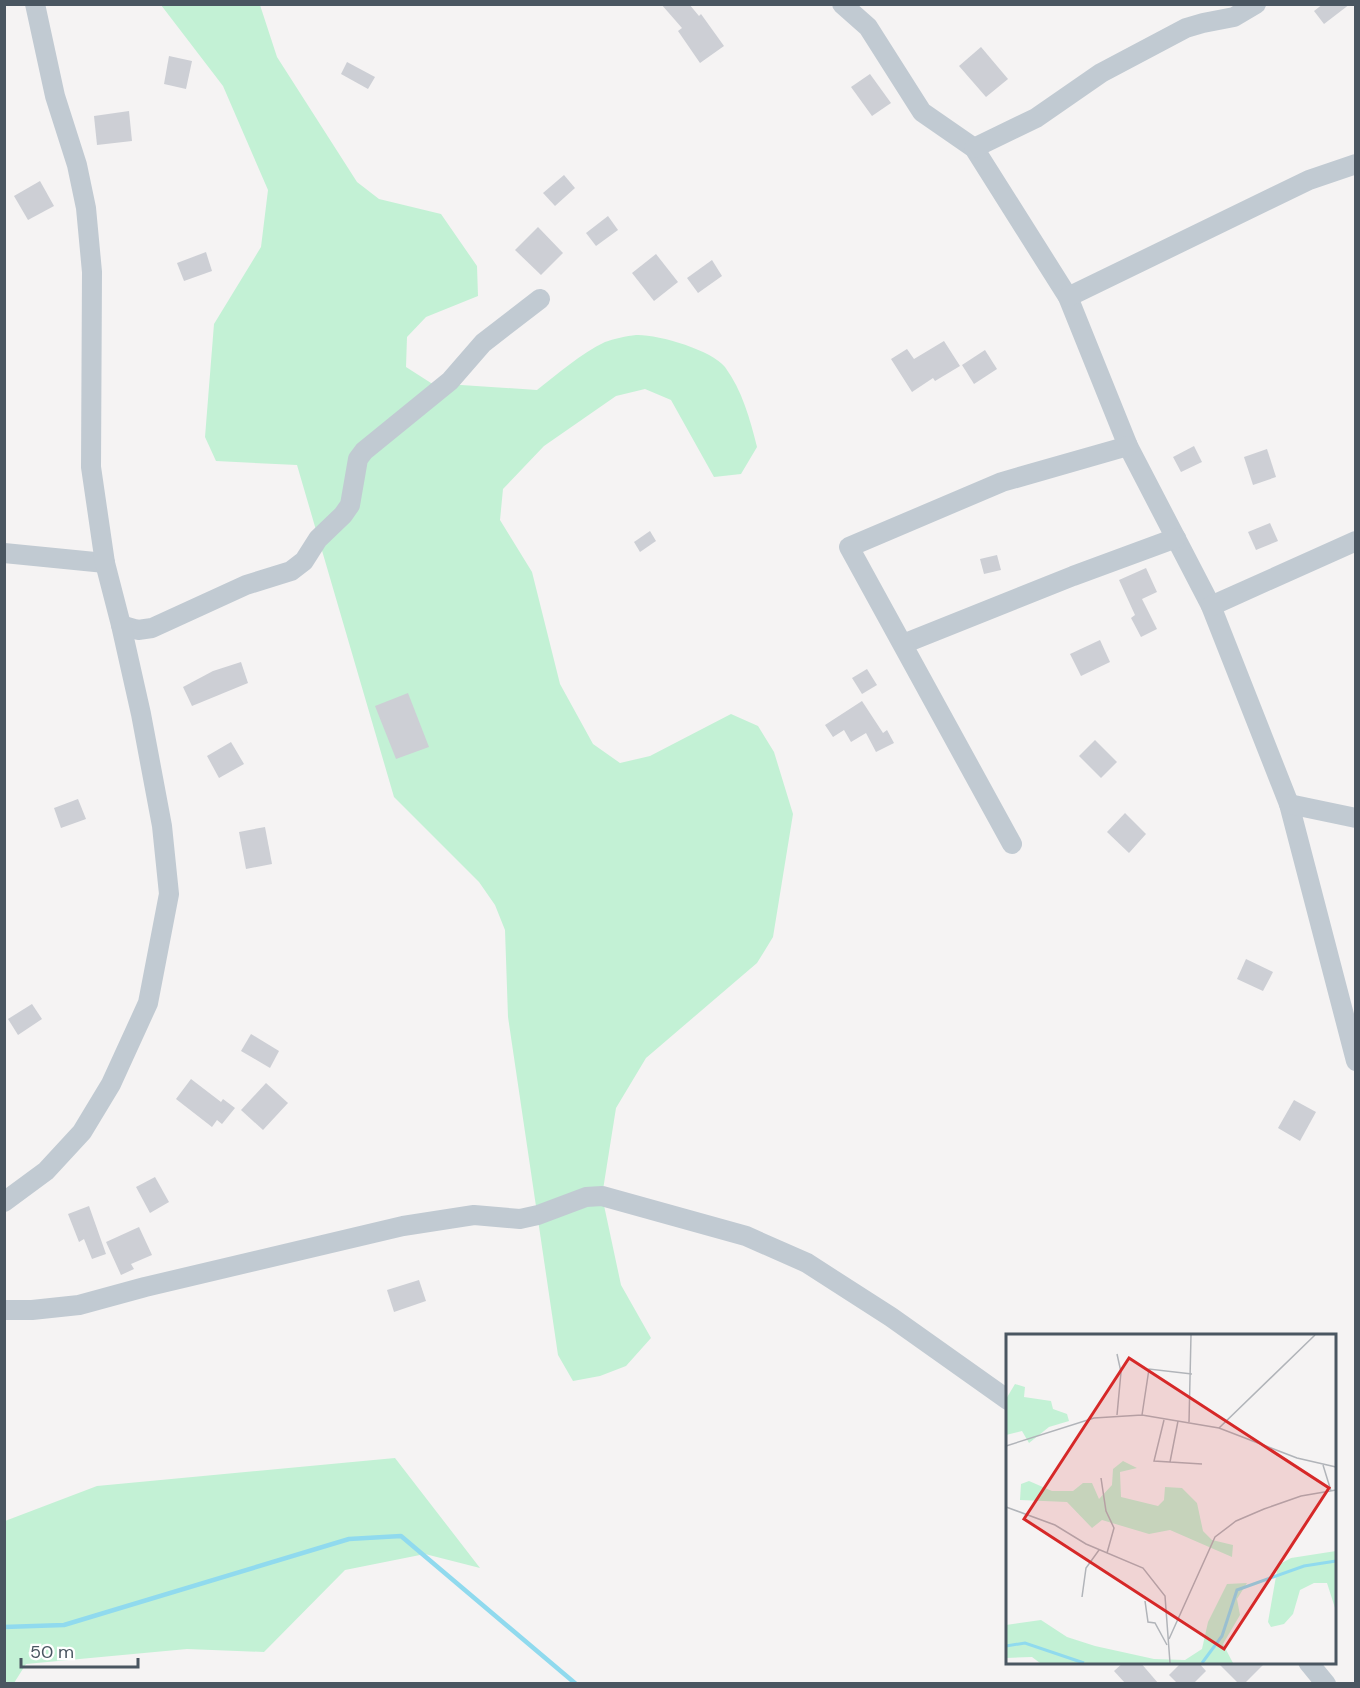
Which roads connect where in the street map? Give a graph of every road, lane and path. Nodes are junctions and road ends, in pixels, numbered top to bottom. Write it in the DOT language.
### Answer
graph roads {
  1 [pos="35,4"];
  2 [pos="842,4"];
  3 [pos="1256,4"];
  4 [pos="974,148"];
  5 [pos="1356,164"];
  6 [pos="1068,297"];
  7 [pos="540,299"];
  8 [pos="1128,446"];
  9 [pos="1176,538"];
  10 [pos="1356,541"];
  11 [pos="4,553"];
  12 [pos="105,563"];
  13 [pos="1211,606"];
  14 [pos="122,625"];
  15 [pos="903,644"];
  16 [pos="1289,804"];
  17 [pos="1356,818"];
  18 [pos="1012,844"];
  19 [pos="1356,1060"];
  20 [pos="4,1202"];
  21 [pos="4,1310"];
  22 [pos="1006,1399"];
  23 [pos="1310,1664"];
  24 [pos="1326,1683"];
  1 -- 12 [label="street"];
  2 -- 4 [label="street"];
  3 -- 4 [label="street"];
  4 -- 6 [label="street"];
  5 -- 6 [label="street"];
  6 -- 8 [label="street"];
  7 -- 14 [label="street"];
  8 -- 9 [label="street"];
  8 -- 15 [label="street"];
  9 -- 13 [label="street"];
  9 -- 15 [label="street"];
  10 -- 13 [label="street"];
  11 -- 12 [label="street"];
  12 -- 14 [label="street"];
  13 -- 16 [label="street"];
  14 -- 20 [label="street"];
  15 -- 18 [label="street"];
  16 -- 17 [label="street"];
  16 -- 19 [label="street"];
  21 -- 22 [label="street"];
  23 -- 24 [label="street"];
}
